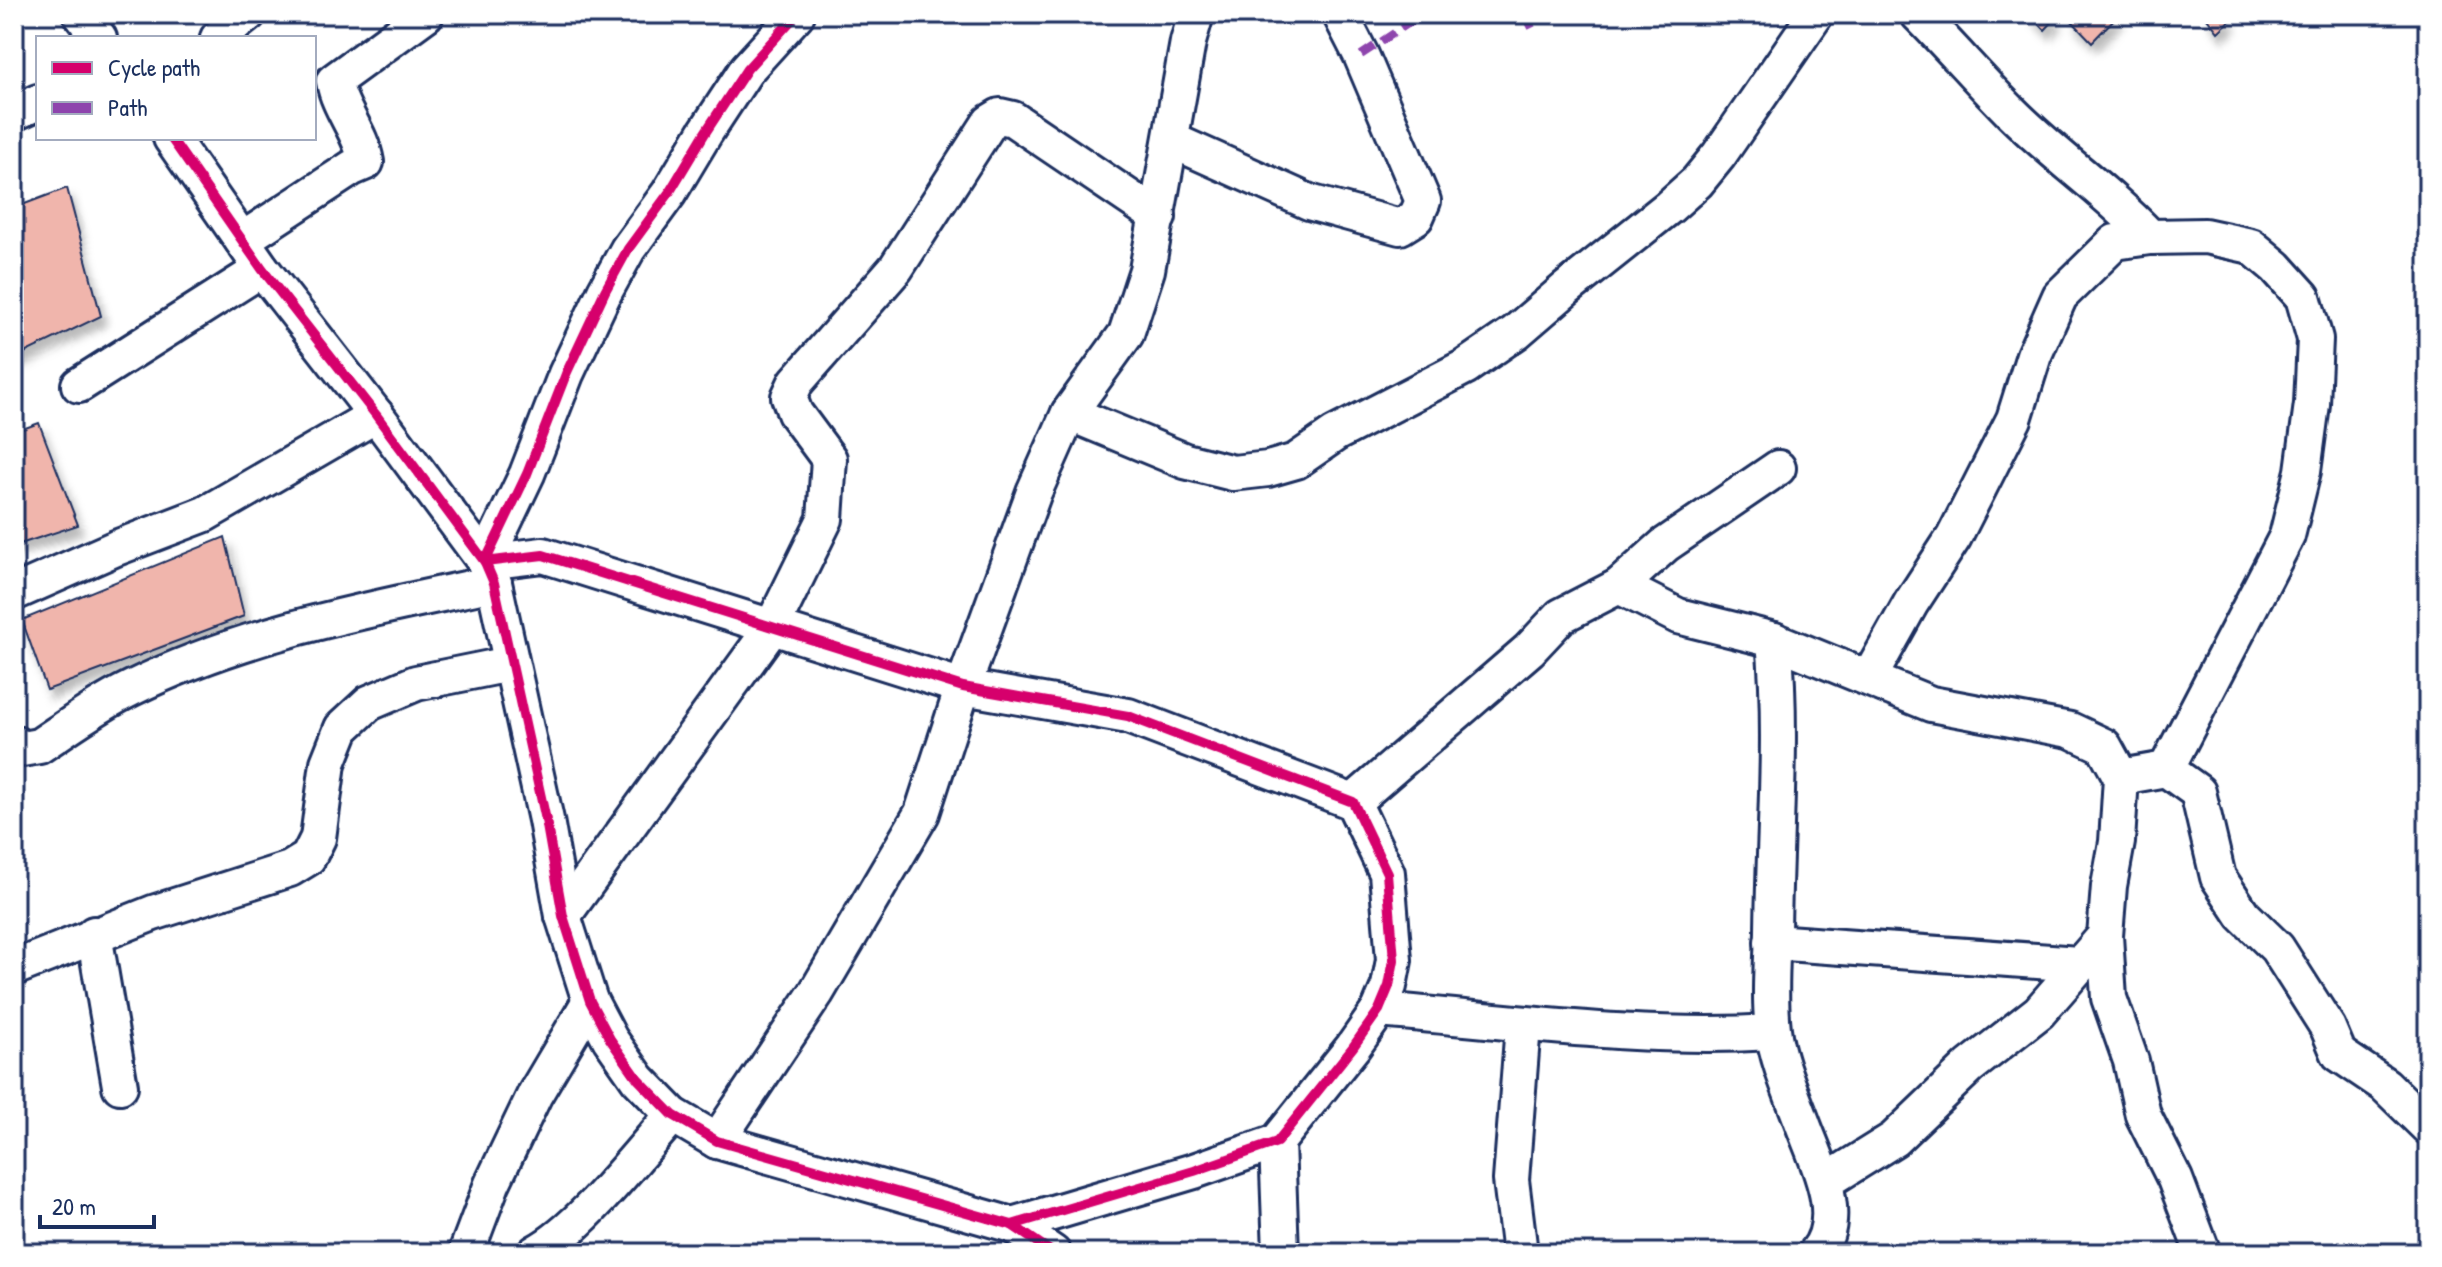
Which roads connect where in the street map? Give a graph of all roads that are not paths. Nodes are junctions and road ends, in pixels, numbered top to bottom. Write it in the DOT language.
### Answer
graph roads {
  1 [pos="81,14"];
  2 [pos="248,14"];
  3 [pos="426,14"];
  4 [pos="797,14"];
  5 [pos="1196,14"];
  6 [pos="1340,14"];
  7 [pos="1816,14"];
  8 [pos="1918,14"];
  9 [pos="98,36"];
  10 [pos="220,36"];
  11 [pos="36,103"];
  12 [pos="14,113"];
  13 [pos="172,140"];
  14 [pos="1171,140"];
  15 [pos="1158,217"];
  16 [pos="2150,237"];
  17 [pos="242,240"];
  18 [pos="262,269"];
  19 [pos="79,385"];
  20 [pos="1069,413"];
  21 [pos="376,415"];
  22 [pos="1778,468"];
  23 [pos="490,573"];
  24 [pos="1619,586"];
  25 [pos="14,593"];
  26 [pos="771,629"];
  27 [pos="1774,640"];
  28 [pos="510,664"];
  29 [pos="1869,678"];
  30 [pos="963,687"];
  31 [pos="14,743"];
  32 [pos="2166,769"];
  33 [pos="2121,777"];
  34 [pos="1353,802"];
  35 [pos="563,916"];
  36 [pos="94,934"];
  37 [pos="2105,936"];
  38 [pos="1772,942"];
  39 [pos="2079,964"];
  40 [pos="14,968"];
  41 [pos="590,1001"];
  42 [pos="1379,1010"];
  43 [pos="1523,1025"];
  44 [pos="1773,1032"];
  45 [pos="120,1086"];
  46 [pos="673,1115"];
  47 [pos="2428,1127"];
  48 [pos="717,1141"];
  49 [pos="1277,1142"];
  50 [pos="1825,1182"];
  51 [pos="1830,1221"];
  52 [pos="1012,1225"];
  53 [pos="466,1253"];
  54 [pos="535,1253"];
  55 [pos="1053,1253"];
  56 [pos="1281,1253"];
  57 [pos="1520,1253"];
  58 [pos="1816,1253"];
  59 [pos="1846,1253"];
  60 [pos="2203,1253"];
  1 -- 9 [label="street"];
  2 -- 10 [label="street"];
  3 -- 17 [label="street"];
  4 -- 23 [label="street"];
  5 -- 14 [label="street"];
  6 -- 14 [label="street"];
  7 -- 20 [label="street"];
  8 -- 16 [label="street"];
  11 -- 12 [label="street"];
  13 -- 17 [label="street"];
  14 -- 15 [label="street"];
  15 -- 20 [label="street"];
  15 -- 26 [label="street"];
  16 -- 29 [label="street"];
  16 -- 32 [label="street"];
  17 -- 18 [label="street"];
  18 -- 19 [label="street"];
  18 -- 21 [label="street"];
  20 -- 30 [label="street"];
  21 -- 23 [label="street"];
  21 -- 25 [label="street"];
  22 -- 24 [label="street"];
  23 -- 26 [label="street"];
  23 -- 28 [label="street"];
  23 -- 31 [label="street"];
  24 -- 27 [label="street"];
  24 -- 34 [label="street"];
  26 -- 30 [label="street"];
  26 -- 35 [label="street"];
  27 -- 29 [label="street"];
  27 -- 38 [label="street"];
  28 -- 35 [label="street"];
  28 -- 36 [label="street"];
  29 -- 33 [label="street"];
  30 -- 34 [label="street"];
  30 -- 48 [label="street"];
  32 -- 33 [label="street"];
  32 -- 47 [label="street"];
  33 -- 37 [label="street"];
  34 -- 42 [label="street"];
  35 -- 41 [label="street"];
  36 -- 40 [label="street"];
  36 -- 45 [label="street"];
  37 -- 39 [label="street"];
  37 -- 60 [label="street"];
  38 -- 39 [label="street"];
  38 -- 44 [label="street"];
  39 -- 50 [label="street"];
  41 -- 46 [label="street"];
  41 -- 53 [label="street"];
  42 -- 43 [label="street"];
  42 -- 49 [label="street"];
  43 -- 44 [label="street"];
  43 -- 57 [label="street"];
  44 -- 50 [label="street"];
  46 -- 48 [label="street"];
  46 -- 54 [label="street"];
  48 -- 52 [label="street"];
  49 -- 52 [label="street"];
  49 -- 56 [label="street"];
  50 -- 51 [label="street"];
  51 -- 58 [label="street"];
  51 -- 59 [label="street"];
  52 -- 55 [label="street"];
}
